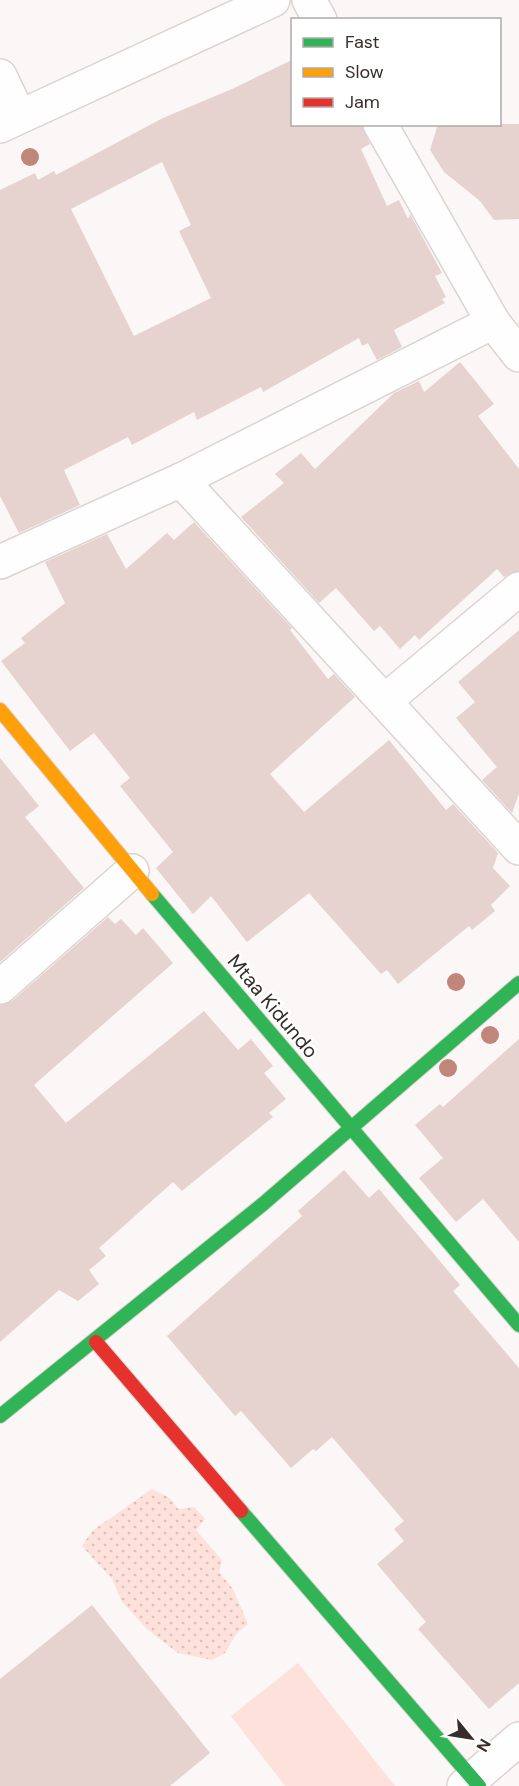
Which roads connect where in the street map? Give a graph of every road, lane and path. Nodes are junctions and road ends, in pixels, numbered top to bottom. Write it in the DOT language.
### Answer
graph roads {
  1 [pos="273,0"];
  2 [pos="309,0"];
  3 [pos="319,18"];
  4 [pos="0,76"];
  5 [pos="10,121"];
  6 [pos="381,126"];
  7 [pos="493,322"];
  8 [pos="519,355"];
  9 [pos="181,480"];
  10 [pos="0,562"];
  11 [pos="519,589"];
  12 [pos="386,700"];
  13 [pos="0,710"];
  14 [pos="519,848"];
  15 [pos="132,871"];
  16 [pos="519,983"];
  17 [pos="0,987"];
  18 [pos="352,1131"];
  19 [pos="519,1325"];
  20 [pos="96,1342"];
  21 [pos="0,1416"];
  22 [pos="519,1739"];
  23 [pos="472,1784"];
  1 -- 5 [label="street"];
  2 -- 3 [label="street"];
  4 -- 5 [label="street"];
  6 -- 7 [label="street"];
  7 -- 8 [label="street"];
  7 -- 9 [label="street"];
  9 -- 10 [label="street"];
  9 -- 12 [label="street"];
  11 -- 12 [label="street"];
  12 -- 14 [label="street"];
  13 -- 15 [label="street, Mtaa Kidundo"];
  15 -- 17 [label="street"];
  15 -- 18 [label="street, Mtaa Kidundo"];
  16 -- 18 [label="street"];
  18 -- 19 [label="street, Mtaa Kidundo"];
  18 -- 20 [label="street"];
  20 -- 21 [label="street"];
  20 -- 23 [label="street"];
  22 -- 23 [label="street"];
}
